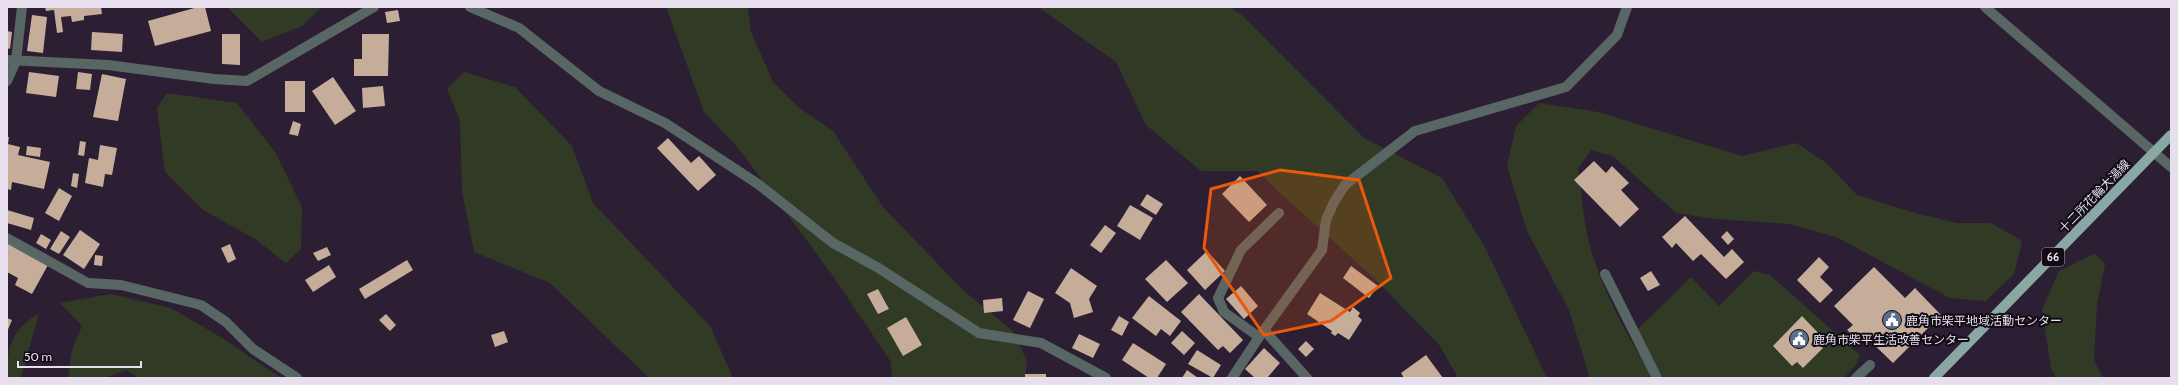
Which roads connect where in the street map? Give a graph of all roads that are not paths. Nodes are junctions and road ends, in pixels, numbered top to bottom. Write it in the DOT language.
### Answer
graph roads {
  1 [pos="22,7"];
  2 [pos="374,7"];
  3 [pos="470,7"];
  4 [pos="1627,7"];
  5 [pos="1985,7"];
  6 [pos="11,61"];
  7 [pos="7,81"];
  8 [pos="2171,135"];
  9 [pos="2154,153"];
  10 [pos="2171,167"];
  11 [pos="1279,213"];
  12 [pos="7,238"];
  13 [pos="1605,274"];
  14 [pos="1261,334"];
  15 [pos="1870,365"];
  16 [pos="297,378"];
  17 [pos="1106,378"];
  18 [pos="1232,378"];
  19 [pos="1307,378"];
  20 [pos="1657,378"];
  21 [pos="1856,378"];
  22 [pos="1934,378"];
  1 -- 6 [label="street"];
  2 -- 6 [label="street"];
  3 -- 17 [label="street"];
  4 -- 14 [label="street"];
  5 -- 9 [label="street"];
  6 -- 7 [label="street"];
  8 -- 9 [label="main road, 十二所花輪大湯線 / 66"];
  9 -- 10 [label="street"];
  9 -- 22 [label="main road, 十二所花輪大湯線 / 66"];
  11 -- 14 [label="street"];
  12 -- 16 [label="street"];
  13 -- 20 [label="street"];
  14 -- 18 [label="street"];
  14 -- 19 [label="street"];
  15 -- 21 [label="street"];
}
